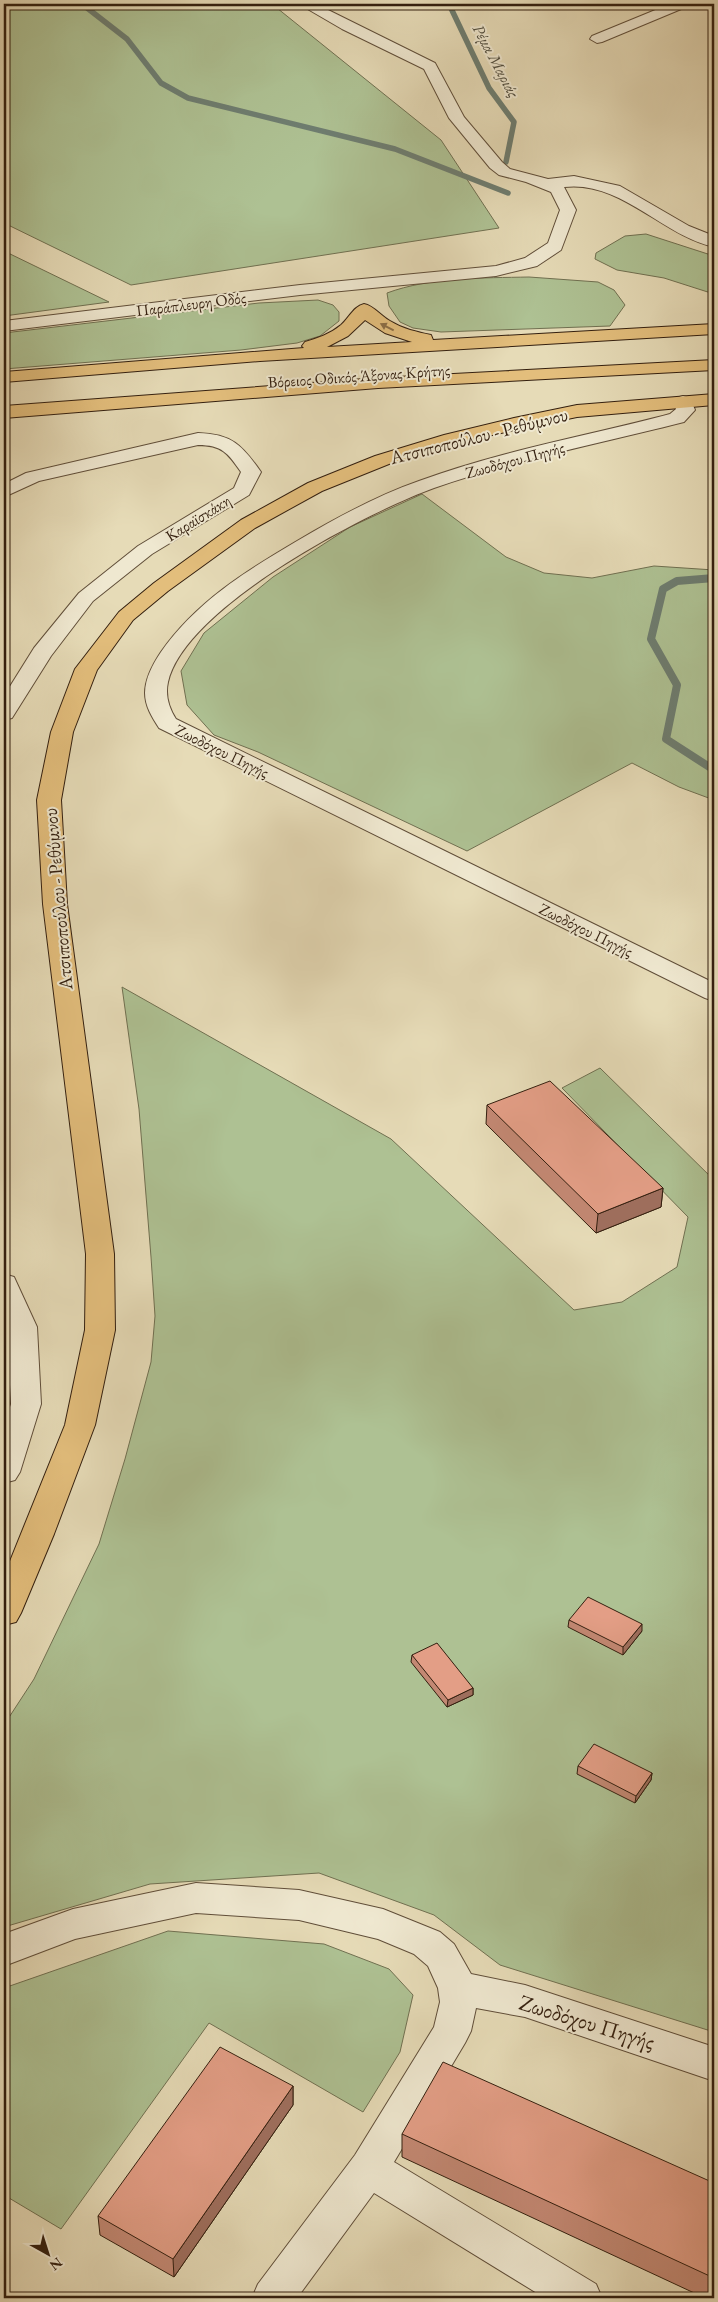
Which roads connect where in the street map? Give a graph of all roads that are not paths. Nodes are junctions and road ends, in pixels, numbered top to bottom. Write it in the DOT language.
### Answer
graph roads {
  1 [pos="306,4"];
  2 [pos="681,4"];
  3 [pos="597,39"];
  4 [pos="548,184"];
  5 [pos="714,242"];
  6 [pos="352,286"];
  7 [pos="364,309"];
  8 [pos="4,326"];
  9 [pos="714,329"];
  10 [pos="714,340"];
  11 [pos="486,342"];
  12 [pos="260,356"];
  13 [pos="714,356"];
  14 [pos="714,365"];
  15 [pos="4,376"];
  16 [pos="4,386"];
  17 [pos="714,399"];
  18 [pos="4,402"];
  19 [pos="683,402"];
  20 [pos="4,412"];
  21 [pos="4,491"];
  22 [pos="4,713"];
  23 [pos="714,993"];
  24 [pos="4,1284"];
  25 [pos="4,1472"];
  26 [pos="4,1614"];
  27 [pos="4,1950"];
  28 [pos="457,1988"];
  29 [pos="714,2064"];
  30 [pos="369,2168"];
  31 [pos="273,2298"];
  32 [pos="581,2298"];
  1 -- 4 [label="street"];
  2 -- 3 [label="street"];
  4 -- 5 [label="street"];
  4 -- 6 [label="street, Παράπλευρη Οδός"];
  6 -- 7 [label="street"];
  6 -- 8 [label="street, Παράπλευρη Οδός"];
  11 -- 7 [label="main road, one-way"];
  7 -- 12 [label="main road"];
  9 -- 11 [label="main road"];
  10 -- 16 [label="main road, Βόρειος Οδικός Άξονας Κρήτης"];
  11 -- 12 [label="main road"];
  12 -- 15 [label="main road"];
  13 -- 18 [label="main road, Βόρειος Οδικός Άξονας Κρήτης"];
  14 -- 20 [label="main road"];
  17 -- 19 [label="main road, Ατσιποπούλου - Ρεθύμνου"];
  19 -- 23 [label="street, Ζωοδόχου Πηγής"];
  19 -- 26 [label="main road, Ατσιποπούλου - Ρεθύμνου"];
  21 -- 22 [label="street, Καραϊσκάκη"];
  24 -- 25 [label="street"];
  27 -- 28 [label="street"];
  28 -- 29 [label="street, Ζωοδόχου Πηγής"];
  28 -- 30 [label="street"];
  30 -- 31 [label="street"];
  30 -- 32 [label="street"];
}
